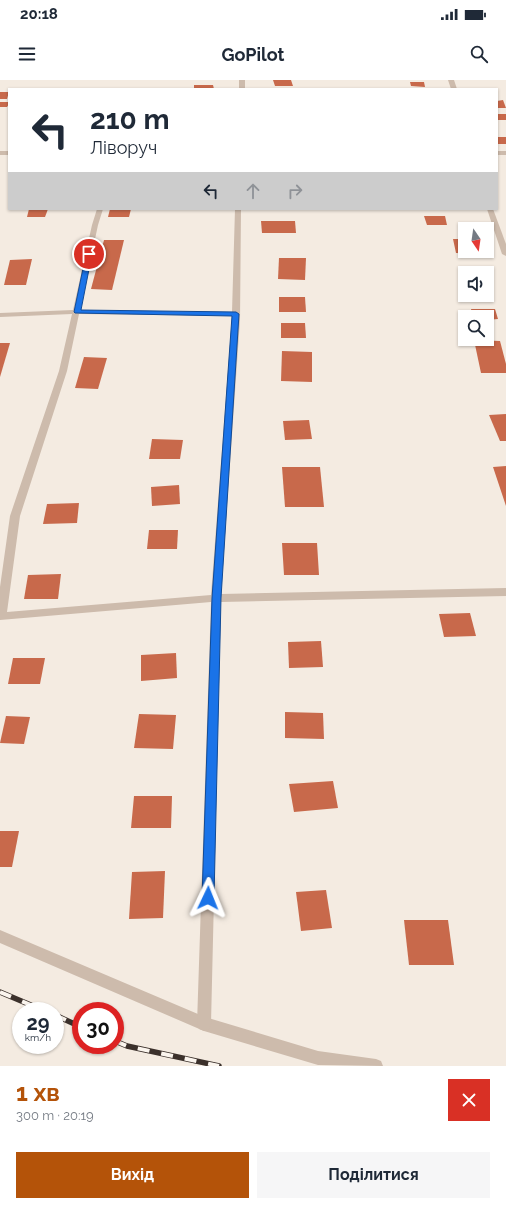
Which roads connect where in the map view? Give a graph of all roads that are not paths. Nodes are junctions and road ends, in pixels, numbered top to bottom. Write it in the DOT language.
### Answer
graph roads {
  1 [pos="100,210"];
  2 [pos="238,210"];
  3 [pos="490,210"];
  4 [pos="506,254"];
  5 [pos="78,312"];
  6 [pos="236,314"];
  7 [pos="0,315"];
  8 [pos="506,592"];
  9 [pos="216,598"];
  10 [pos="0,616"];
  11 [pos="0,936"];
  12 [pos="204,1024"];
  13 [pos="376,1066"];
  1 -- 5 [label="street"];
  2 -- 6 [label="street"];
  3 -- 4 [label="street"];
  5 -- 6 [label="street"];
  5 -- 7 [label="street"];
  5 -- 10 [label="street"];
  6 -- 9 [label="street"];
  8 -- 9 [label="street"];
  9 -- 10 [label="street"];
  9 -- 12 [label="street"];
  11 -- 12 [label="street"];
  12 -- 13 [label="street"];
}
